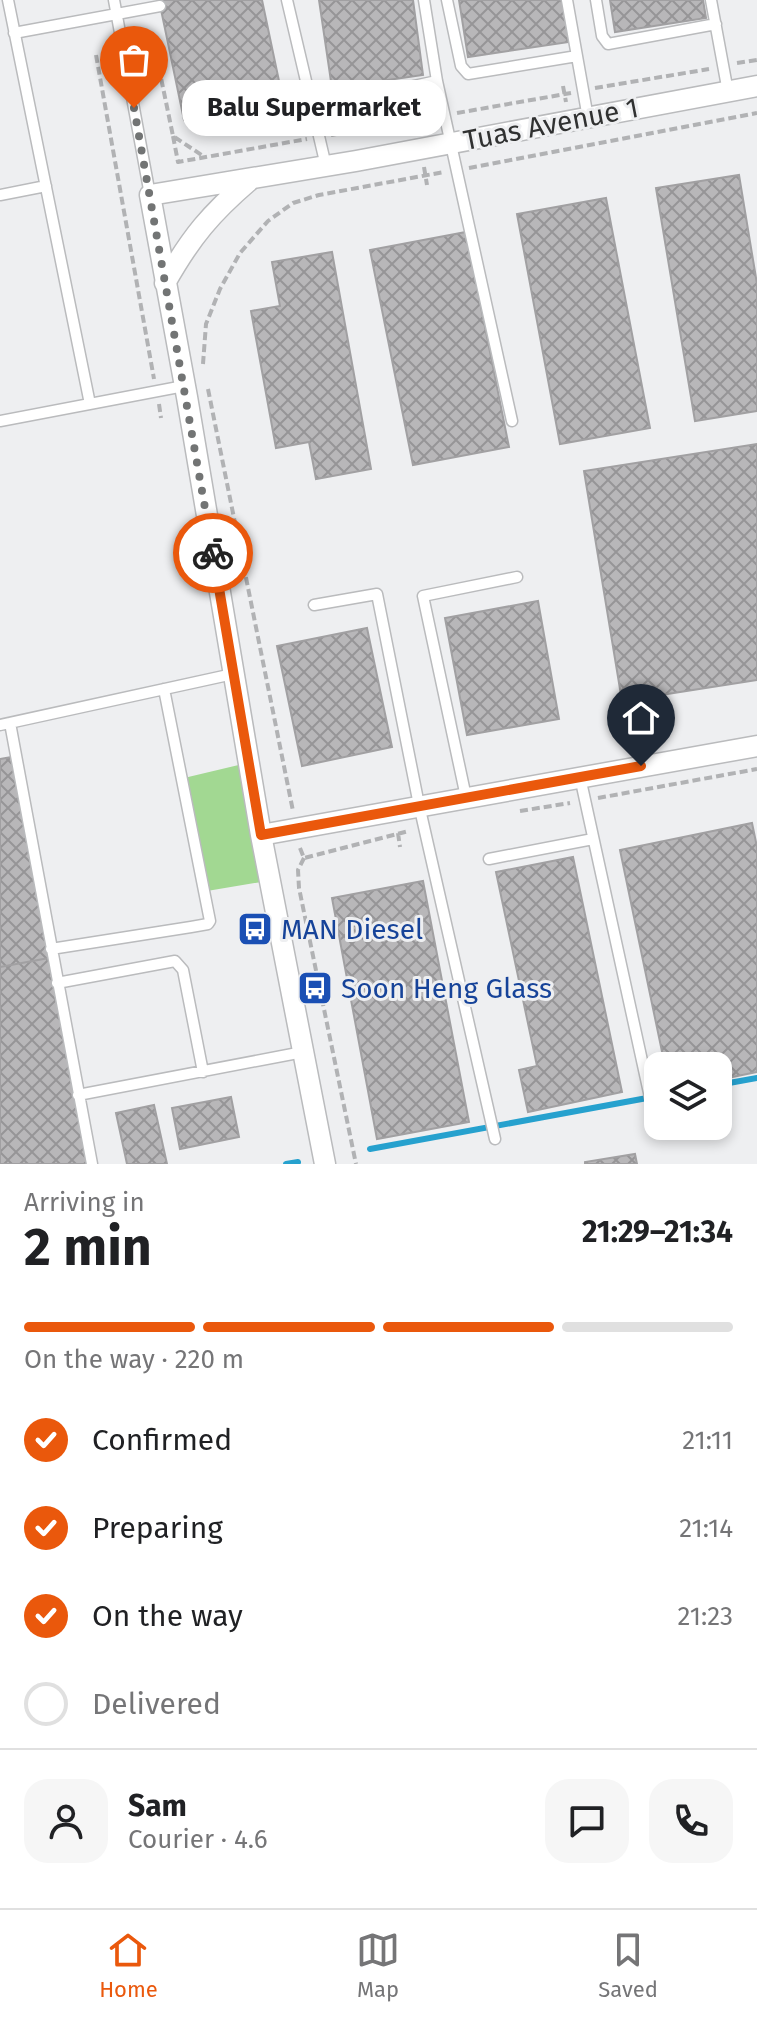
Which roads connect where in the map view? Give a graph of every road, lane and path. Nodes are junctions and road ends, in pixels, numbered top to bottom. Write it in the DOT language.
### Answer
graph roads {
  1 [pos="8,0"];
  2 [pos="114,0"];
  3 [pos="287,0"];
  4 [pos="424,0"];
  5 [pos="447,0"];
  6 [pos="567,0"];
  7 [pos="596,0"];
  8 [pos="711,0"];
  9 [pos="156,4"];
  10 [pos="116,13"];
  11 [pos="716,24"];
  12 [pos="14,33"];
  13 [pos="154,44"];
  14 [pos="96,55"];
  15 [pos="577,56"];
  16 [pos="757,60"];
  17 [pos="723,66"];
  18 [pos="437,81"];
  19 [pos="757,86"];
  20 [pos="583,91"];
  21 [pos="728,92"];
  22 [pos="339,102"];
  23 [pos="757,113"];
  24 [pos="445,115"];
  25 [pos="588,118"];
  26 [pos="173,136"];
  27 [pos="320,137"];
  28 [pos="451,143"];
  29 [pos="205,157"];
  30 [pos="326,166"];
  31 [pos="457,170"];
  32 [pos="251,179"];
  33 [pos="46,186"];
  34 [pos="0,195"];
  35 [pos="150,195"];
  36 [pos="165,283"];
  37 [pos="203,364"];
  38 [pos="206,379"];
  39 [pos="184,386"];
  40 [pos="156,391"];
  41 [pos="90,404"];
  42 [pos="161,418"];
  43 [pos="0,421"];
  44 [pos="512,421"];
  45 [pos="517,577"];
  46 [pos="314,605"];
  47 [pos="233,674"];
  48 [pos="164,689"];
  49 [pos="5,724"];
  50 [pos="757,746"];
  51 [pos="757,769"];
  52 [pos="580,777"];
  53 [pos="466,797"];
  54 [pos="585,800"];
  55 [pos="419,805"];
  56 [pos="512,812"];
  57 [pos="294,822"];
  58 [pos="424,827"];
  59 [pos="261,835"];
  60 [pos="593,839"];
  61 [pos="304,858"];
  62 [pos="489,859"];
  63 [pos="51,949"];
  64 [pos="57,983"];
  65 [pos="303,1052"];
  66 [pos="644,1070"];
  67 [pos="203,1072"];
  68 [pos="78,1095"];
  69 [pos="495,1139"];
  70 [pos="92,1164"];
  71 [pos="325,1164"];
  72 [pos="356,1164"];
  1 -- 12 [label="lane"];
  2 -- 10 [label="lane"];
  3 -- 27 [label="lane"];
  4 -- 18 [label="lane"];
  5 -- 15 [label="lane"];
  6 -- 15 [label="lane"];
  7 -- 11 [label="lane"];
  8 -- 11 [label="lane"];
  9 -- 10 [label="lane"];
  10 -- 12 [label="lane"];
  10 -- 35 [label="lane"];
  11 -- 17 [label="lane"];
  12 -- 33 [label="lane"];
  13 -- 26 [label="path"];
  14 -- 40 [label="path"];
  15 -- 20 [label="lane"];
  16 -- 17 [label="path"];
  17 -- 20 [label="path"];
  17 -- 21 [label="lane"];
  18 -- 22 [label="lane"];
  18 -- 24 [label="lane"];
  19 -- 21 [label="street, Tuas Avenue 1"];
  20 -- 24 [label="path"];
  20 -- 25 [label="lane"];
  21 -- 25 [label="street, Tuas Avenue 1"];
  23 -- 31 [label="path"];
  24 -- 27 [label="path"];
  24 -- 28 [label="lane"];
  25 -- 28 [label="street, Tuas Avenue 1"];
  26 -- 29 [label="path"];
  26 -- 29 [label="path"];
  27 -- 29 [label="path"];
  27 -- 30 [label="lane"];
  28 -- 30 [label="street, Tuas Avenue 1"];
  28 -- 31 [label="lane"];
  30 -- 32 [label="street, Tuas Avenue 1"];
  31 -- 37 [label="path"];
  31 -- 44 [label="lane"];
  32 -- 35 [label="street, Tuas Avenue 1"];
  32 -- 36 [label="street"];
  33 -- 34 [label="lane"];
  33 -- 41 [label="lane"];
  35 -- 36 [label="street"];
  36 -- 39 [label="street"];
  38 -- 57 [label="path"];
  39 -- 40 [label="lane"];
  39 -- 47 [label="street"];
  40 -- 41 [label="lane"];
  40 -- 42 [label="path"];
  41 -- 43 [label="lane"];
  45 -- 53 [label="lane"];
  46 -- 55 [label="lane"];
  47 -- 48 [label="lane"];
  47 -- 59 [label="street"];
  48 -- 49 [label="lane"];
  48 -- 63 [label="lane"];
  49 -- 63 [label="lane"];
  50 -- 52 [label="street"];
  51 -- 54 [label="path"];
  52 -- 53 [label="street"];
  52 -- 54 [label="lane"];
  53 -- 55 [label="street"];
  54 -- 56 [label="path"];
  54 -- 60 [label="lane"];
  55 -- 57 [label="street"];
  55 -- 58 [label="lane"];
  57 -- 59 [label="street"];
  57 -- 61 [label="path"];
  58 -- 61 [label="path"];
  58 -- 69 [label="lane"];
  59 -- 65 [label="street"];
  60 -- 62 [label="lane"];
  60 -- 66 [label="lane"];
  61 -- 72 [label="path"];
  63 -- 64 [label="lane"];
  64 -- 67 [label="lane"];
  64 -- 68 [label="lane"];
  65 -- 67 [label="lane"];
  65 -- 71 [label="street"];
  67 -- 68 [label="lane"];
  68 -- 70 [label="lane"];
}
